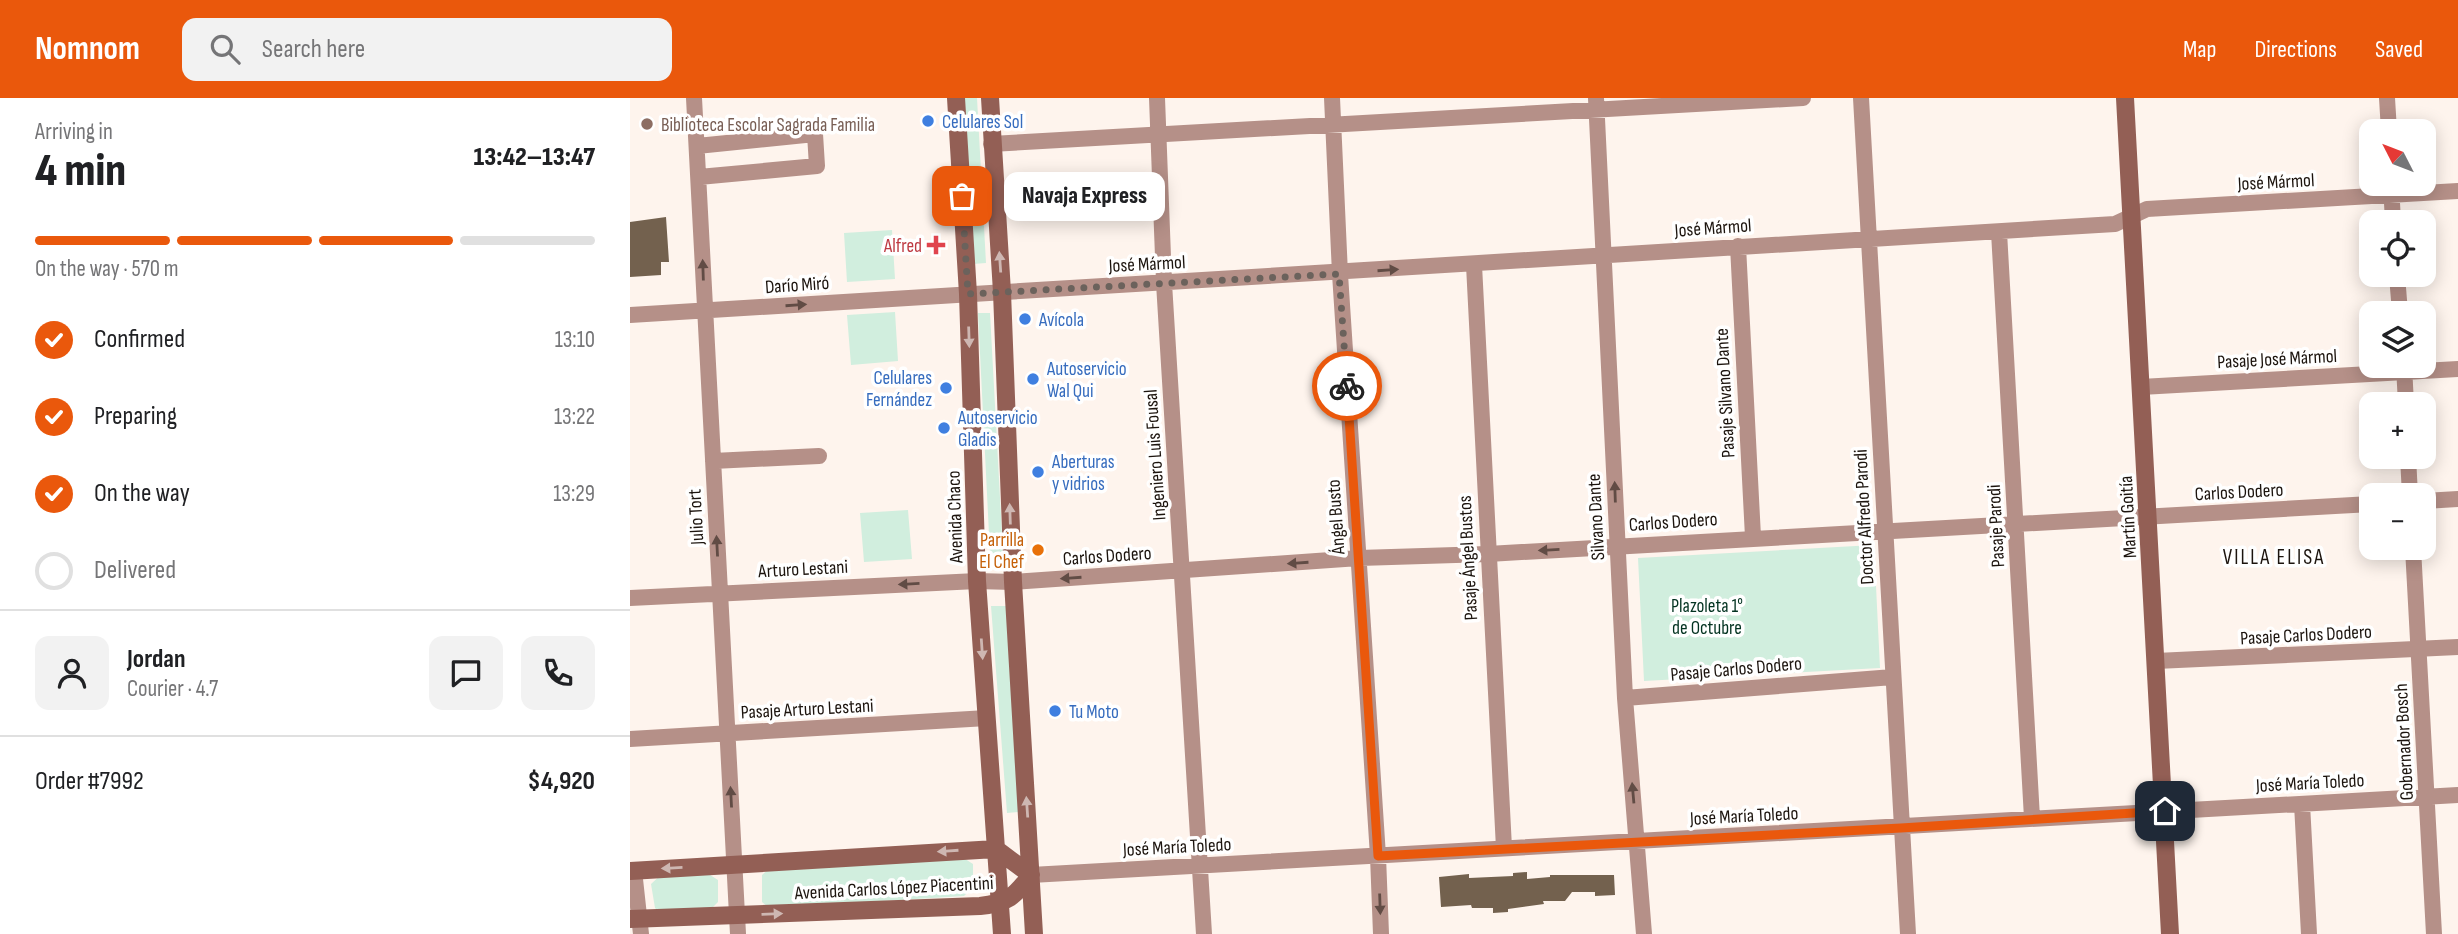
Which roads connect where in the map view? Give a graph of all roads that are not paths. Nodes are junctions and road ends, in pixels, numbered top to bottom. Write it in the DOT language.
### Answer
graph roads {
  1 [pos="694,98"];
  2 [pos="956,98"];
  3 [pos="990,98"];
  4 [pos="1157,98"];
  5 [pos="1332,98"];
  6 [pos="1803,98"];
  7 [pos="1861,98"];
  8 [pos="2125,98"];
  9 [pos="2387,98"];
  10 [pos="1597,103"];
  11 [pos="2388,119"];
  12 [pos="1333,125"];
  13 [pos="1159,135"];
  14 [pos="991,144"];
  15 [pos="697,146"];
  16 [pos="699,177"];
  17 [pos="2436,191"];
  18 [pos="2458,191"];
  19 [pos="2359,192"];
  20 [pos="2133,216"];
  21 [pos="2000,232"];
  22 [pos="1868,238"];
  23 [pos="1738,246"];
  24 [pos="1605,255"];
  25 [pos="1474,265"];
  26 [pos="1339,274"];
  27 [pos="1164,283"];
  28 [pos="1002,292"];
  29 [pos="968,294"];
  30 [pos="705,311"];
  31 [pos="630,315"];
  32 [pos="2436,369"];
  33 [pos="2458,369"];
  34 [pos="2359,372"];
  35 [pos="2141,387"];
  36 [pos="819,456"];
  37 [pos="713,461"];
  38 [pos="2458,499"];
  39 [pos="2436,500"];
  40 [pos="2359,505"];
  41 [pos="2148,517"];
  42 [pos="2016,525"];
  43 [pos="1886,530"];
  44 [pos="1753,537"];
  45 [pos="1618,546"];
  46 [pos="1488,554"];
  47 [pos="1359,558"];
  48 [pos="2414,560"];
  49 [pos="1183,572"];
  50 [pos="977,581"];
  51 [pos="1013,582"];
  52 [pos="720,593"];
  53 [pos="630,598"];
  54 [pos="2458,647"];
  55 [pos="2419,650"];
  56 [pos="2156,662"];
  57 [pos="1893,677"];
  58 [pos="1625,698"];
  59 [pos="987,718"];
  60 [pos="727,733"];
  61 [pos="630,739"];
  62 [pos="2458,796"];
  63 [pos="2427,797"];
  64 [pos="2302,804"];
  65 [pos="2165,811"];
  66 [pos="2032,818"];
  67 [pos="1901,828"];
  68 [pos="1637,841"];
  69 [pos="1504,848"];
  70 [pos="996,849"];
  71 [pos="1378,856"];
  72 [pos="734,866"];
  73 [pos="1199,866"];
  74 [pos="632,870"];
  75 [pos="1031,875"];
  76 [pos="1001,904"];
  77 [pos="737,916"];
  78 [pos="637,924"];
  79 [pos="738,934"];
  80 [pos="1002,934"];
  81 [pos="1034,934"];
  82 [pos="1204,934"];
  83 [pos="1381,934"];
  84 [pos="1644,934"];
  85 [pos="1908,934"];
  86 [pos="2170,934"];
  87 [pos="2309,934"];
  88 [pos="2434,934"];
  1 -- 15 [label="street, Julio Tort"];
  2 -- 29 [label="main road, Avenida Chaco"];
  3 -- 14 [label="main road"];
  4 -- 13 [label="street, Ingeniero Luis Fousal"];
  5 -- 12 [label="street, Ángel Busto"];
  6 -- 10 [label="street"];
  7 -- 22 [label="street, Doctor Alfredo Parodi"];
  8 -- 20 [label="main road, Martín Goitía"];
  9 -- 11 [label="street"];
  10 -- 12 [label="street"];
  10 -- 24 [label="street, Silvano Dante"];
  12 -- 13 [label="street"];
  12 -- 26 [label="street, Ángel Busto"];
  13 -- 14 [label="street"];
  13 -- 27 [label="street, Ingeniero Luis Fousal"];
  28 -- 14 [label="main road, one-way"];
  15 -- 16 [label="street, Julio Tort"];
  15 -- 16 [label="street"];
  30 -- 16 [label="street, Julio Tort, one-way"];
  17 -- 18 [label="street, José Mármol"];
  19 -- 20 [label="street, José Mármol"];
  20 -- 21 [label="street, José Mármol"];
  20 -- 35 [label="main road, Martín Goitía"];
  21 -- 22 [label="street, José Mármol"];
  21 -- 42 [label="street, Pasaje Parodi"];
  22 -- 23 [label="street, José Mármol"];
  22 -- 43 [label="street, Doctor Alfredo Parodi"];
  23 -- 24 [label="street, José Mármol"];
  23 -- 44 [label="street, Pasaje Silvano Dante"];
  24 -- 25 [label="street, José Mármol"];
  45 -- 24 [label="street, Silvano Dante, one-way"];
  26 -- 25 [label="street, José Mármol, one-way"];
  25 -- 46 [label="street, Pasaje Ángel Bustos"];
  26 -- 27 [label="street, José Mármol"];
  26 -- 47 [label="street, Ángel Busto"];
  27 -- 28 [label="street, José Mármol"];
  27 -- 49 [label="street, Ingeniero Luis Fousal"];
  28 -- 29 [label="street, José Mármol"];
  51 -- 28 [label="main road, one-way"];
  30 -- 29 [label="street, Darío Miró, one-way"];
  29 -- 50 [label="main road, Avenida Chaco, one-way"];
  30 -- 31 [label="street, Darío Miró"];
  30 -- 37 [label="street, Julio Tort"];
  32 -- 33 [label="street, Pasaje José Mármol"];
  34 -- 35 [label="street, Pasaje José Mármol"];
  35 -- 41 [label="main road, Martín Goitía"];
  36 -- 37 [label="street"];
  52 -- 37 [label="street, Julio Tort, one-way"];
  38 -- 39 [label="street"];
  40 -- 41 [label="street, Carlos Dodero"];
  41 -- 42 [label="street, Carlos Dodero"];
  41 -- 56 [label="main road, Martín Goitía"];
  42 -- 43 [label="street, Carlos Dodero"];
  42 -- 66 [label="street, Pasaje Parodi"];
  43 -- 44 [label="street, Carlos Dodero"];
  43 -- 57 [label="street, Doctor Alfredo Parodi"];
  44 -- 45 [label="street, Carlos Dodero"];
  45 -- 46 [label="street, Carlos Dodero, one-way"];
  45 -- 58 [label="street, Silvano Dante"];
  46 -- 47 [label="street, Carlos Dodero"];
  46 -- 69 [label="street, Pasaje Ángel Bustos"];
  47 -- 49 [label="street, Carlos Dodero, one-way"];
  47 -- 71 [label="street, Ángel Busto"];
  48 -- 55 [label="street, Gobernador Bosch"];
  49 -- 51 [label="street, Carlos Dodero, one-way"];
  49 -- 73 [label="street, Ingeniero Luis Fousal"];
  50 -- 51 [label="street, Carlos Dodero"];
  50 -- 52 [label="street, Arturo Lestani, one-way"];
  50 -- 59 [label="main road, Avenida Chaco, one-way"];
  75 -- 51 [label="main road, one-way"];
  52 -- 53 [label="street, Arturo Lestani"];
  52 -- 60 [label="street, Julio Tort"];
  54 -- 55 [label="street, Pasaje Carlos Dodero"];
  55 -- 56 [label="street, Pasaje Carlos Dodero"];
  55 -- 63 [label="street, Gobernador Bosch"];
  56 -- 65 [label="main road, Martín Goitía"];
  57 -- 58 [label="street, Pasaje Carlos Dodero"];
  57 -- 67 [label="street, Doctor Alfredo Parodi"];
  68 -- 58 [label="street, Silvano Dante, one-way"];
  59 -- 60 [label="street, Pasaje Arturo Lestani"];
  59 -- 70 [label="main road, Avenida Chaco"];
  60 -- 61 [label="street, Pasaje Arturo Lestani"];
  72 -- 60 [label="street, Julio Tort, one-way"];
  62 -- 63 [label="street, José María Toledo"];
  63 -- 64 [label="street, José María Toledo"];
  63 -- 88 [label="street, Gobernador Bosch"];
  64 -- 65 [label="street, José María Toledo"];
  64 -- 87 [label="street"];
  65 -- 66 [label="street, José María Toledo"];
  65 -- 86 [label="main road, Martín Goitía"];
  66 -- 67 [label="street, José María Toledo"];
  67 -- 68 [label="street, José María Toledo"];
  67 -- 85 [label="street, Doctor Alfredo Parodi"];
  68 -- 69 [label="street, José María Toledo"];
  68 -- 84 [label="street, Silvano Dante"];
  69 -- 71 [label="street, José María Toledo"];
  70 -- 72 [label="main road, Avenida Carlos López Piacentini, one-way"];
  70 -- 75 [label="main road, Avenida Carlos López Piacentini"];
  70 -- 76 [label="main road, Avenida Chaco"];
  71 -- 73 [label="street, José María Toledo"];
  71 -- 83 [label="street, Ángel Busto, one-way"];
  72 -- 74 [label="main road, Avenida Carlos López Piacentini, one-way"];
  72 -- 77 [label="street, Julio Tort"];
  73 -- 75 [label="street, José María Toledo"];
  73 -- 82 [label="street, Ingeniero Luis Fousal"];
  74 -- 78 [label="street"];
  75 -- 76 [label="main road, Avenida Carlos López Piacentini"];
  75 -- 81 [label="main road"];
  77 -- 76 [label="main road, Avenida Carlos López Piacentini, one-way"];
  76 -- 80 [label="main road, Avenida Chaco"];
  77 -- 78 [label="main road, Avenida Carlos López Piacentini"];
  77 -- 79 [label="street, Julio Tort"];
}
